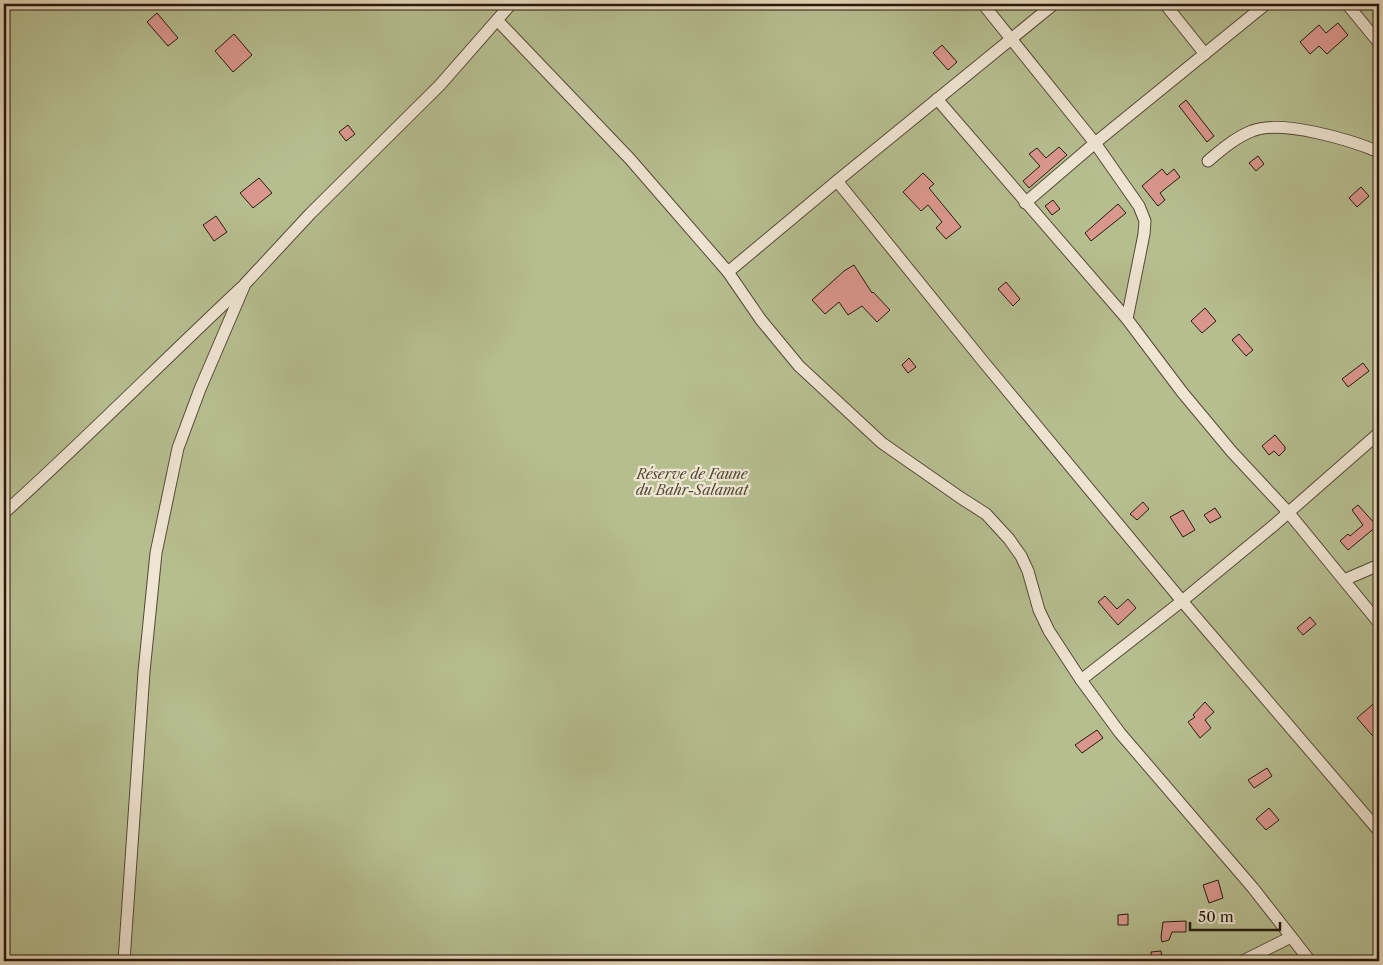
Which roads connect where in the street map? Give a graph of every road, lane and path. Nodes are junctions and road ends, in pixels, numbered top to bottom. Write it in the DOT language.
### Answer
graph roads {
  1 [pos="511,4"];
  2 [pos="983,4"];
  3 [pos="1054,4"];
  4 [pos="1165,4"];
  5 [pos="1266,4"];
  6 [pos="1347,4"];
  7 [pos="497,20"];
  8 [pos="1011,39"];
  9 [pos="1379,43"];
  10 [pos="1205,54"];
  11 [pos="937,99"];
  12 [pos="1095,143"];
  13 [pos="1379,152"];
  14 [pos="1208,161"];
  15 [pos="837,181"];
  16 [pos="1026,203"];
  17 [pos="728,272"];
  18 [pos="245,284"];
  19 [pos="1127,319"];
  20 [pos="1379,433"];
  21 [pos="1288,512"];
  22 [pos="4,513"];
  23 [pos="1379,565"];
  24 [pos="1344,580"];
  25 [pos="1182,601"];
  26 [pos="1379,623"];
  27 [pos="1081,680"];
  28 [pos="1379,831"];
  29 [pos="1291,937"];
  30 [pos="124,961"];
  31 [pos="1243,961"];
  32 [pos="1310,961"];
  1 -- 7 [label="street"];
  2 -- 8 [label="street"];
  3 -- 8 [label="street"];
  4 -- 10 [label="street"];
  5 -- 10 [label="street"];
  6 -- 9 [label="street"];
  7 -- 17 [label="street"];
  7 -- 18 [label="street"];
  8 -- 11 [label="street"];
  8 -- 12 [label="street"];
  10 -- 12 [label="street"];
  11 -- 15 [label="street"];
  11 -- 16 [label="street"];
  12 -- 16 [label="street"];
  12 -- 19 [label="street"];
  13 -- 14 [label="street"];
  15 -- 17 [label="street"];
  15 -- 25 [label="street"];
  16 -- 19 [label="street"];
  17 -- 27 [label="street"];
  18 -- 22 [label="street"];
  18 -- 30 [label="street"];
  19 -- 21 [label="street"];
  20 -- 21 [label="street"];
  21 -- 24 [label="street"];
  21 -- 25 [label="street"];
  23 -- 24 [label="street"];
  24 -- 26 [label="street"];
  25 -- 27 [label="street"];
  25 -- 28 [label="street"];
  27 -- 29 [label="street"];
  29 -- 31 [label="street"];
  29 -- 32 [label="street"];
}
